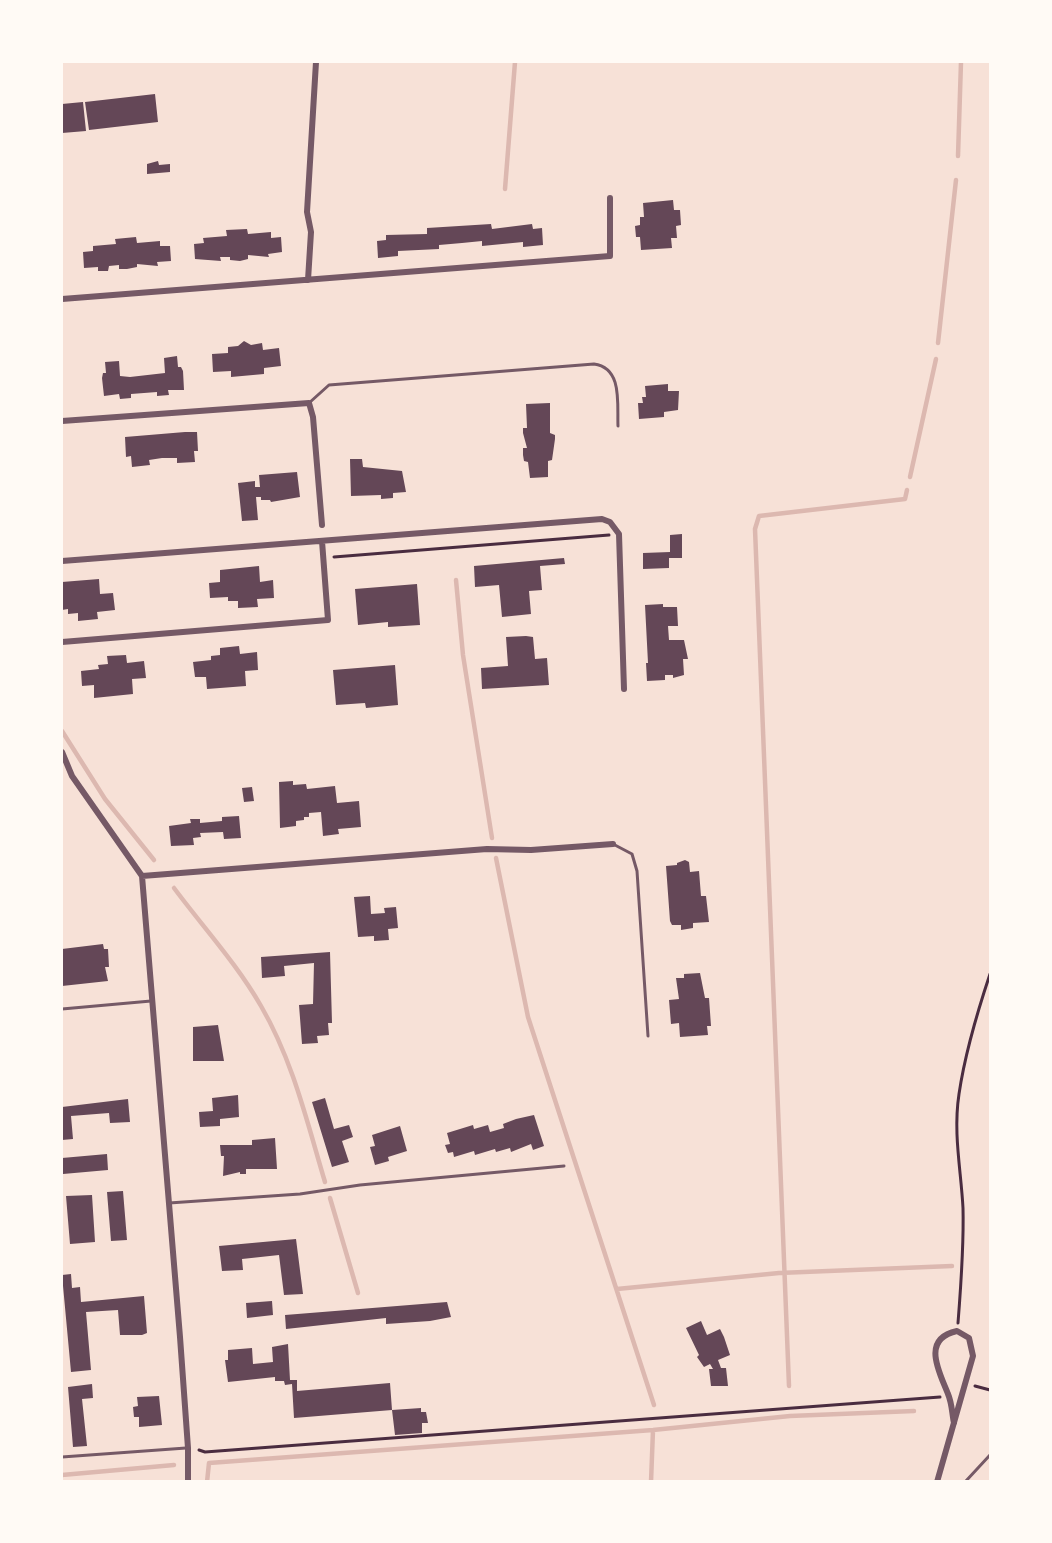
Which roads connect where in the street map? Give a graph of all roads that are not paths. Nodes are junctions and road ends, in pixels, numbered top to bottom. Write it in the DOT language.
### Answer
graph roads {
  1 [pos="316,62"];
  2 [pos="610,198"];
  3 [pos="308,280"];
  4 [pos="62,299"];
  5 [pos="309,403"];
  6 [pos="62,421"];
  7 [pos="618,426"];
  8 [pos="322,525"];
  9 [pos="322,541"];
  10 [pos="62,561"];
  11 [pos="62,642"];
  12 [pos="624,689"];
  13 [pos="62,752"];
  14 [pos="613,844"];
  15 [pos="142,876"];
  16 [pos="153,1001"];
  17 [pos="62,1009"];
  18 [pos="648,1036"];
  19 [pos="564,1166"];
  20 [pos="170,1203"];
  21 [pos="954,1423"];
  22 [pos="188,1448"];
  23 [pos="990,1455"];
  24 [pos="62,1457"];
  25 [pos="188,1482"];
  26 [pos="937,1482"];
  27 [pos="965,1482"];
  1 -- 3 [label="street"];
  2 -- 3 [label="street"];
  3 -- 4 [label="street"];
  5 -- 6 [label="street"];
  5 -- 7 [label="lane"];
  5 -- 8 [label="street"];
  9 -- 10 [label="street"];
  9 -- 11 [label="street"];
  9 -- 12 [label="street"];
  13 -- 15 [label="street"];
  14 -- 15 [label="street"];
  14 -- 18 [label="lane"];
  15 -- 16 [label="street"];
  16 -- 17 [label="lane"];
  16 -- 20 [label="street"];
  19 -- 20 [label="lane"];
  20 -- 22 [label="street"];
  21 -- 21 [label="street"];
  21 -- 26 [label="street"];
  22 -- 24 [label="lane"];
  22 -- 25 [label="street"];
  23 -- 27 [label="lane"];
}
